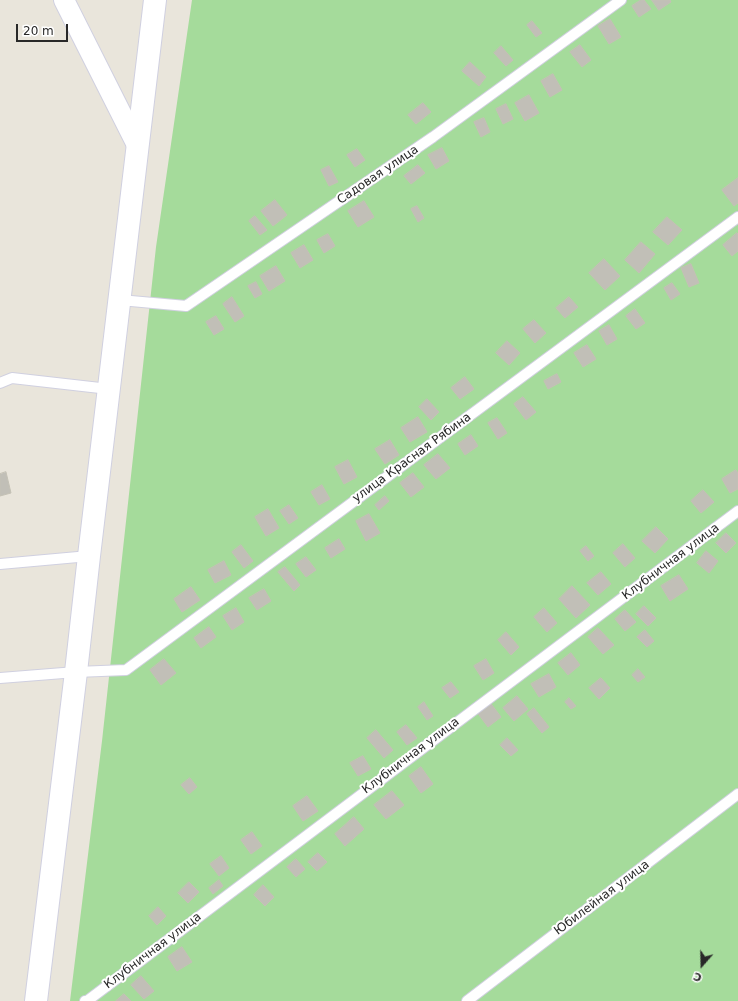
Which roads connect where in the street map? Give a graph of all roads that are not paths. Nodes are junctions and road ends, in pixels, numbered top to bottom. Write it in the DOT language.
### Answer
graph roads {
  1 [pos="64,0"];
  2 [pos="155,0"];
  3 [pos="622,0"];
  4 [pos="138,147"];
  5 [pos="738,217"];
  6 [pos="120,300"];
  7 [pos="0,383"];
  8 [pos="109,389"];
  9 [pos="738,511"];
  10 [pos="89,556"];
  11 [pos="0,564"];
  12 [pos="76,672"];
  13 [pos="0,678"];
  14 [pos="738,794"];
  15 [pos="36,1001"];
  16 [pos="85,1001"];
  17 [pos="467,1001"];
  1 -- 4 [label="street"];
  2 -- 4 [label="main road"];
  3 -- 6 [label="lane, Садовая улица"];
  4 -- 6 [label="main road"];
  5 -- 12 [label="lane, улица Красная Рябина"];
  6 -- 8 [label="main road"];
  7 -- 8 [label="lane"];
  8 -- 10 [label="main road"];
  9 -- 16 [label="lane, Клубничная улица"];
  10 -- 11 [label="lane"];
  10 -- 12 [label="main road"];
  12 -- 13 [label="lane, улица Красная Рябина"];
  12 -- 15 [label="main road"];
  14 -- 17 [label="lane, Юбилейная улица"];
}
